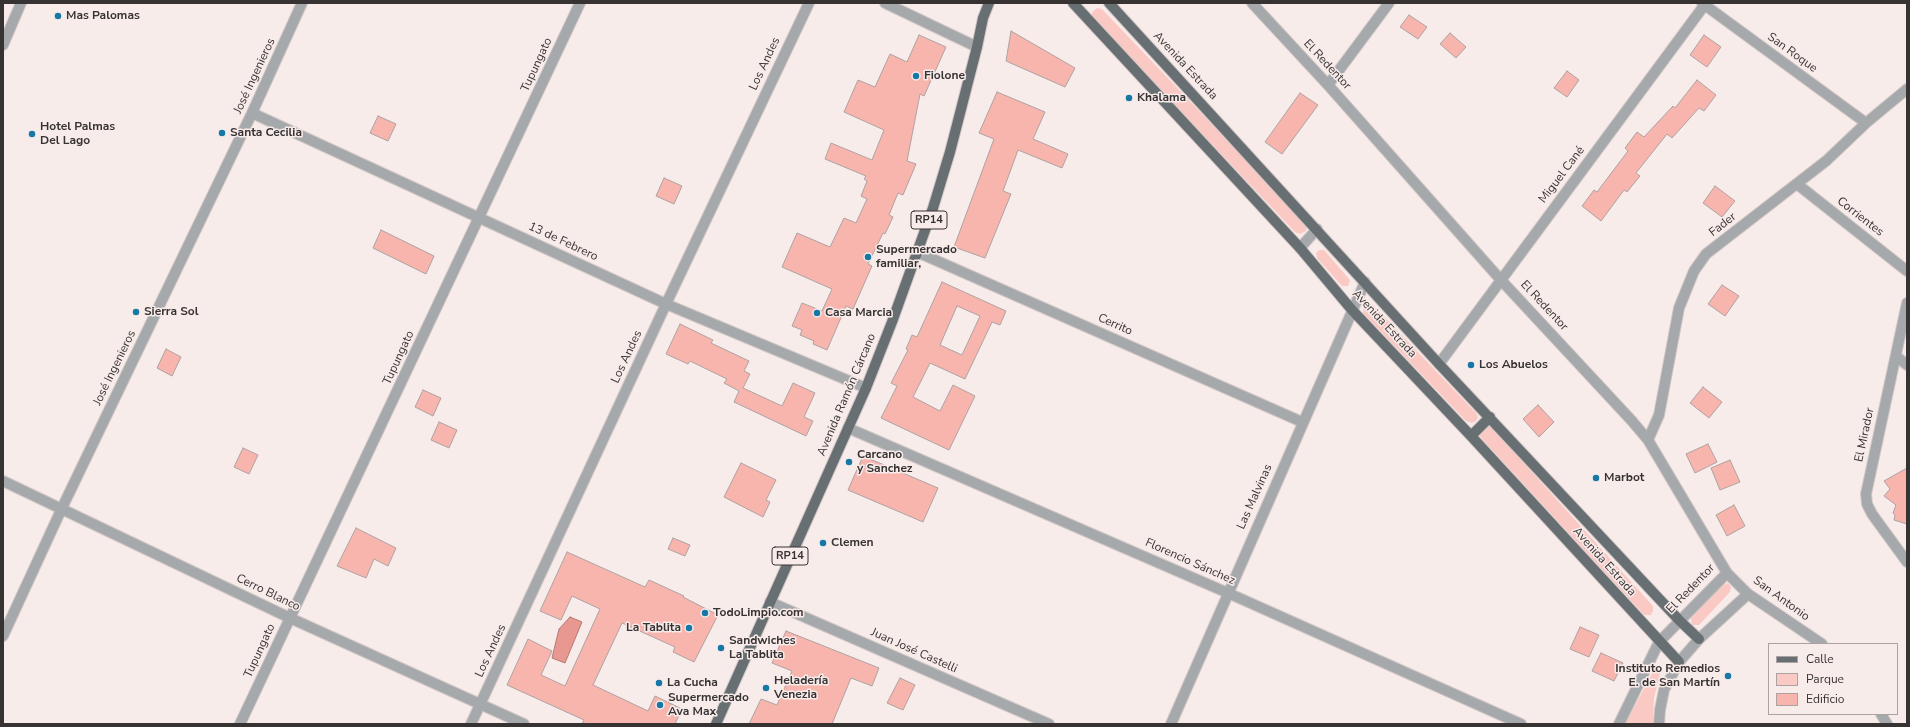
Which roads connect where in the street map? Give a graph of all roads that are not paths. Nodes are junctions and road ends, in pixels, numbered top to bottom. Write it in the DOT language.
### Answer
graph roads {
  1 [pos="21,3"];
  2 [pos="302,3"];
  3 [pos="580,3"];
  4 [pos="809,3"];
  5 [pos="885,3"];
  6 [pos="980,3"];
  7 [pos="989,3"];
  8 [pos="1109,3"];
  9 [pos="1252,3"];
  10 [pos="1389,3"];
  11 [pos="1076,4"];
  12 [pos="1704,4"];
  13 [pos="983,18"];
  14 [pos="3,45"];
  15 [pos="977,47"];
  16 [pos="1328,85"];
  17 [pos="1907,89"];
  18 [pos="252,113"];
  19 [pos="1866,123"];
  20 [pos="1797,184"];
  21 [pos="480,218"];
  22 [pos="1317,229"];
  23 [pos="1300,248"];
  24 [pos="917,252"];
  25 [pos="1907,270"];
  26 [pos="1500,279"];
  27 [pos="1365,282"];
  28 [pos="1907,303"];
  29 [pos="666,304"];
  30 [pos="1352,310"];
  31 [pos="1896,356"];
  32 [pos="1439,364"];
  33 [pos="1907,365"];
  34 [pos="866,388"];
  35 [pos="1490,417"];
  36 [pos="1302,422"];
  37 [pos="848,428"];
  38 [pos="1471,436"];
  39 [pos="1648,440"];
  40 [pos="3,481"];
  41 [pos="62,508"];
  42 [pos="1907,562"];
  43 [pos="1727,573"];
  44 [pos="1228,593"];
  45 [pos="1748,594"];
  46 [pos="770,602"];
  47 [pos="290,618"];
  48 [pos="1679,620"];
  49 [pos="3,636"];
  50 [pos="1699,639"];
  51 [pos="1659,642"];
  52 [pos="1821,643"];
  53 [pos="1679,662"];
  54 [pos="481,704"];
  55 [pos="1882,715"];
  56 [pos="240,724"];
  57 [pos="471,724"];
  58 [pos="524,724"];
  59 [pos="716,724"];
  60 [pos="1049,724"];
  61 [pos="1171,724"];
  62 [pos="1521,724"];
  63 [pos="1619,724"];
  64 [pos="1659,724"];
  65 [pos="1887,724"];
  1 -- 14 [label="street"];
  2 -- 18 [label="street, José Ingenieros"];
  3 -- 21 [label="street, Tupungato"];
  4 -- 29 [label="street, Los Andes"];
  5 -- 15 [label="street"];
  6 -- 13 [label="main road, Avenida Ramón Cárcano / RP14"];
  7 -- 13 [label="main road, Avenida Ramón Cárcano / RP14"];
  8 -- 22 [label="main road, Avenida Estrada"];
  9 -- 16 [label="street, El Redentor"];
  10 -- 16 [label="street"];
  11 -- 23 [label="main road, Avenida Estrada"];
  12 -- 19 [label="street, San Roque"];
  12 -- 26 [label="street, Miguel Cané"];
  13 -- 15 [label="main road, Avenida Ramón Cárcano / RP14"];
  15 -- 24 [label="main road, Avenida Ramón Cárcano / RP14"];
  16 -- 26 [label="street, El Redentor"];
  17 -- 19 [label="street, Fader"];
  18 -- 21 [label="street, 13 de Febrero"];
  18 -- 41 [label="street, José Ingenieros"];
  19 -- 20 [label="street, Fader"];
  20 -- 25 [label="street, Corrientes"];
  20 -- 39 [label="street, Fader"];
  21 -- 29 [label="street, 13 de Febrero"];
  21 -- 47 [label="street, Tupungato"];
  22 -- 23 [label="street"];
  22 -- 27 [label="main road, Avenida Estrada"];
  23 -- 30 [label="main road, Avenida Estrada"];
  24 -- 34 [label="main road, Avenida Ramón Cárcano / RP14"];
  24 -- 36 [label="street, Cerrito"];
  26 -- 32 [label="street, Miguel Cané"];
  26 -- 39 [label="street, El Redentor"];
  27 -- 30 [label="street, Las Malvinas"];
  27 -- 32 [label="main road, Avenida Estrada"];
  28 -- 31 [label="street, El Mirador"];
  29 -- 34 [label="street, 13 de Febrero"];
  29 -- 54 [label="street, Los Andes"];
  30 -- 36 [label="street, Las Malvinas"];
  30 -- 38 [label="main road, Avenida Estrada"];
  31 -- 33 [label="street"];
  31 -- 42 [label="street, El Mirador"];
  32 -- 35 [label="main road, Avenida Estrada"];
  34 -- 37 [label="main road, Avenida Ramón Cárcano / RP14"];
  35 -- 38 [label="main road"];
  35 -- 48 [label="main road, Avenida Estrada"];
  36 -- 44 [label="street, Las Malvinas"];
  37 -- 44 [label="street, Florencio Sánchez"];
  37 -- 46 [label="main road, Avenida Ramón Cárcano / RP14"];
  38 -- 51 [label="main road, Avenida Estrada"];
  39 -- 43 [label="street, El Redentor"];
  40 -- 41 [label="street, Cerro Blanco"];
  41 -- 47 [label="street, Cerro Blanco"];
  41 -- 49 [label="street, José Ingenieros"];
  43 -- 45 [label="street, San Antonio"];
  43 -- 48 [label="street, El Redentor"];
  44 -- 61 [label="street, Las Malvinas"];
  44 -- 62 [label="street, Florencio Sánchez"];
  45 -- 50 [label="street"];
  45 -- 52 [label="street, San Antonio"];
  46 -- 59 [label="main road, Avenida Ramón Cárcano / RP14"];
  46 -- 60 [label="street, Juan José Castelli"];
  47 -- 54 [label="street, Cerro Blanco"];
  47 -- 56 [label="street, Tupungato"];
  48 -- 50 [label="main road, Avenida Estrada"];
  48 -- 51 [label="street, El Redentor"];
  50 -- 53 [label="street"];
  51 -- 53 [label="main road, Avenida Estrada"];
  51 -- 63 [label="street, El Redentor"];
  53 -- 64 [label="street"];
  54 -- 57 [label="street, Los Andes"];
  54 -- 58 [label="street, Cerro Blanco"];
  55 -- 65 [label="street"];
}
